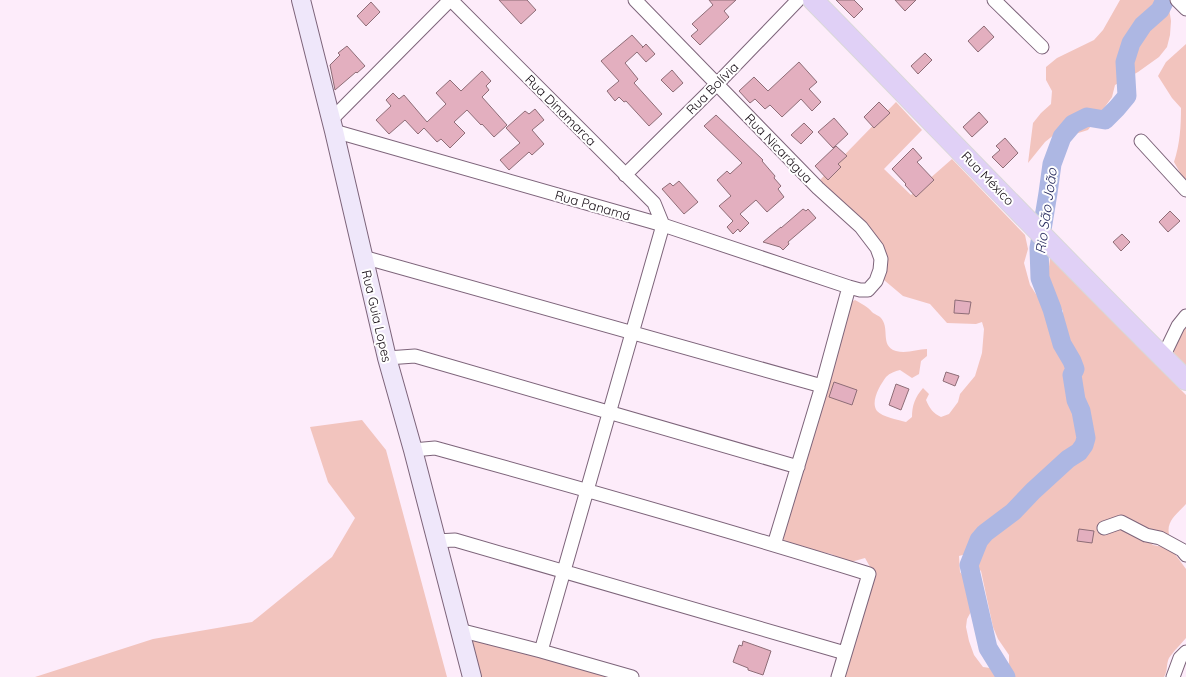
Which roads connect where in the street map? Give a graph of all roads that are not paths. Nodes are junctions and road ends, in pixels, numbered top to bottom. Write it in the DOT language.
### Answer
graph roads {
  1 [pos="301,0"];
  2 [pos="450,0"];
  3 [pos="635,0"];
  4 [pos="798,0"];
  5 [pos="813,0"];
  6 [pos="994,0"];
  7 [pos="1042,47"];
  8 [pos="717,84"];
  9 [pos="333,125"];
  10 [pos="1141,141"];
  11 [pos="624,175"];
  12 [pos="1186,190"];
  13 [pos="663,226"];
  14 [pos="363,257"];
  15 [pos="849,287"];
  16 [pos="1182,321"];
  17 [pos="632,332"];
  18 [pos="1163,357"];
  19 [pos="387,358"];
  20 [pos="1186,380"];
  21 [pos="822,386"];
  22 [pos="609,412"];
  23 [pos="413,450"];
  24 [pos="798,467"];
  25 [pos="588,490"];
  26 [pos="1104,528"];
  27 [pos="436,542"];
  28 [pos="774,545"];
  29 [pos="1186,555"];
  30 [pos="564,572"];
  31 [pos="459,630"];
  32 [pos="541,651"];
  33 [pos="1186,652"];
  34 [pos="845,653"];
  35 [pos="472,677"];
  36 [pos="632,677"];
  37 [pos="838,677"];
  38 [pos="1172,677"];
  1 -- 9 [label="street, Rua Guia Lopes"];
  2 -- 9 [label="street"];
  2 -- 11 [label="street, Rua Dinamarca"];
  3 -- 8 [label="street, Rua Nicarágua"];
  4 -- 8 [label="street, Rua Bolívia"];
  5 -- 18 [label="main road, Rua México"];
  6 -- 7 [label="street"];
  8 -- 11 [label="street, Rua Bolívia"];
  8 -- 15 [label="street, Rua Nicarágua"];
  9 -- 13 [label="street, Rua Panamá"];
  9 -- 14 [label="street, Rua Guia Lopes"];
  10 -- 12 [label="street"];
  11 -- 13 [label="street, Rua Dinamarca"];
  13 -- 15 [label="street, Rua Panamá"];
  13 -- 17 [label="street"];
  14 -- 17 [label="street"];
  14 -- 19 [label="street, Rua Guia Lopes"];
  15 -- 21 [label="street"];
  16 -- 18 [label="street"];
  17 -- 21 [label="street"];
  17 -- 22 [label="street"];
  18 -- 20 [label="main road, Rua México"];
  19 -- 22 [label="street"];
  19 -- 23 [label="street, Rua Guia Lopes"];
  21 -- 24 [label="street"];
  22 -- 24 [label="street"];
  22 -- 25 [label="street"];
  23 -- 25 [label="street"];
  23 -- 27 [label="street, Rua Guia Lopes"];
  24 -- 28 [label="street"];
  25 -- 28 [label="street"];
  25 -- 30 [label="street"];
  26 -- 29 [label="street"];
  27 -- 30 [label="street"];
  27 -- 31 [label="street, Rua Guia Lopes"];
  28 -- 34 [label="street"];
  30 -- 32 [label="street"];
  30 -- 34 [label="street"];
  31 -- 32 [label="street"];
  31 -- 35 [label="street, Rua Guia Lopes"];
  32 -- 36 [label="street"];
  33 -- 38 [label="street"];
  34 -- 37 [label="street"];
}
